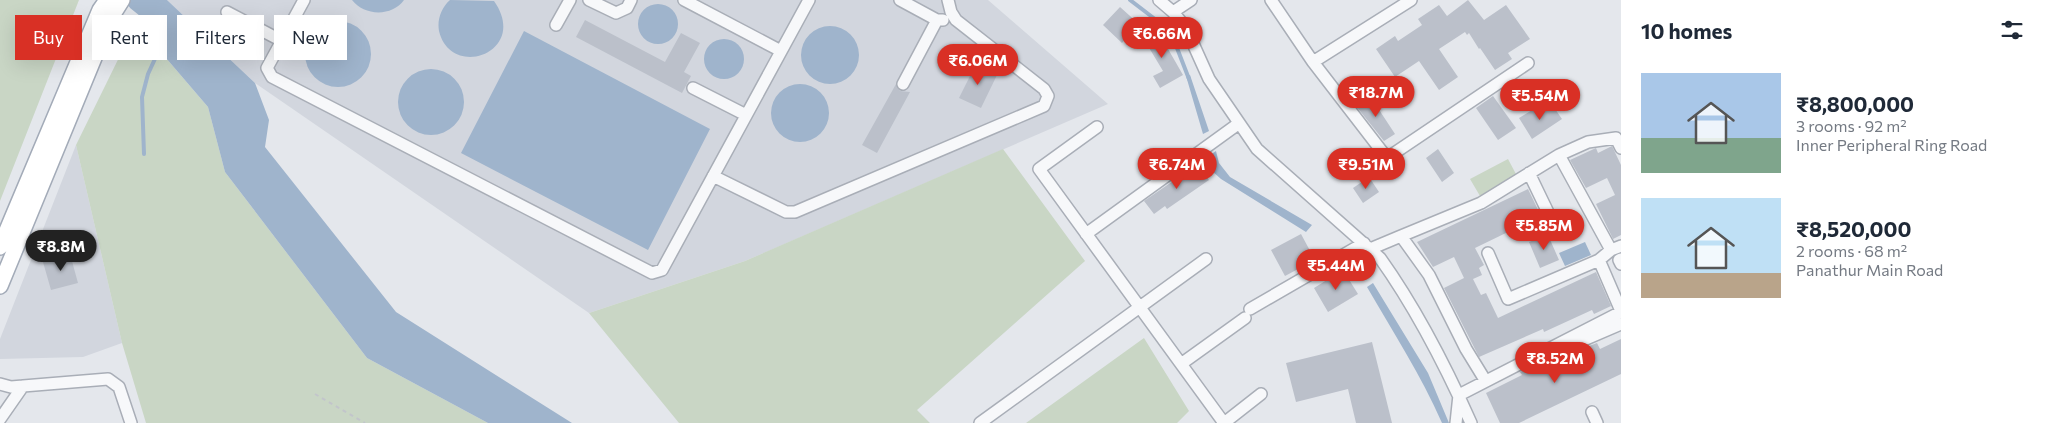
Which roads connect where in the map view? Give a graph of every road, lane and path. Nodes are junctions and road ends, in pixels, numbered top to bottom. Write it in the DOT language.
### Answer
graph roads {
  1 [pos="122,0"];
  2 [pos="304,0"];
  3 [pos="570,0"];
  4 [pos="589,0"];
  5 [pos="631,0"];
  6 [pos="684,0"];
  7 [pos="809,0"];
  8 [pos="900,0"];
  9 [pos="948,0"];
  10 [pos="1159,0"];
  11 [pos="1191,0"];
  12 [pos="1271,0"];
  13 [pos="1411,0"];
  14 [pos="105,10"];
  15 [pos="227,12"];
  16 [pos="951,12"];
  17 [pos="1173,12"];
  18 [pos="296,15"];
  19 [pos="937,20"];
  20 [pos="556,25"];
  21 [pos="274,37"];
  22 [pos="782,51"];
  23 [pos="274,55"];
  24 [pos="1313,62"];
  25 [pos="1528,63"];
  26 [pos="903,84"];
  27 [pos="693,88"];
  28 [pos="746,115"];
  29 [pos="1238,124"];
  30 [pos="1097,127"];
  31 [pos="1621,148"];
  32 [pos="1559,155"];
  33 [pos="1529,173"];
  34 [pos="713,176"];
  35 [pos="1555,227"];
  36 [pos="1086,234"];
  37 [pos="1401,236"];
  38 [pos="1367,246"];
  39 [pos="0,247"];
  40 [pos="1616,248"];
  41 [pos="1488,253"];
  42 [pos="1206,258"];
  43 [pos="1621,259"];
  44 [pos="1599,260"];
  45 [pos="1621,264"];
  46 [pos="0,286"];
  47 [pos="1139,307"];
  48 [pos="1621,311"];
  49 [pos="1621,324"];
  50 [pos="1181,364"];
  51 [pos="1485,380"];
  52 [pos="5,385"];
  53 [pos="23,386"];
  54 [pos="314,394"];
  55 [pos="1261,394"];
  56 [pos="1460,398"];
  57 [pos="1592,412"];
  58 [pos="0,419"];
  59 [pos="131,423"];
  60 [pos="366,423"];
  61 [pos="980,423"];
  62 [pos="1224,423"];
  63 [pos="1456,423"];
  64 [pos="1471,423"];
  65 [pos="1597,423"];
  1 -- 14 [label="main road"];
  2 -- 18 [label="street"];
  3 -- 20 [label="street"];
  4 -- 5 [label="street"];
  6 -- 22 [label="street"];
  7 -- 22 [label="street"];
  8 -- 19 [label="street"];
  9 -- 16 [label="street"];
  10 -- 17 [label="street"];
  11 -- 17 [label="street"];
  12 -- 24 [label="street"];
  13 -- 24 [label="street"];
  14 -- 39 [label="main road"];
  14 -- 46 [label="main road"];
  15 -- 21 [label="street"];
  16 -- 19 [label="street"];
  16 -- 34 [label="street"];
  17 -- 29 [label="street"];
  19 -- 26 [label="street"];
  22 -- 28 [label="street"];
  23 -- 34 [label="street"];
  24 -- 25 [label="street"];
  27 -- 28 [label="street"];
  28 -- 34 [label="street"];
  29 -- 36 [label="street"];
  29 -- 38 [label="street"];
  30 -- 36 [label="street"];
  31 -- 32 [label="street"];
  32 -- 33 [label="street"];
  32 -- 40 [label="street"];
  33 -- 35 [label="street"];
  33 -- 37 [label="street"];
  36 -- 47 [label="street"];
  37 -- 38 [label="street"];
  37 -- 51 [label="street"];
  38 -- 50 [label="street"];
  38 -- 56 [label="street"];
  40 -- 44 [label="street"];
  41 -- 44 [label="street"];
  42 -- 47 [label="street"];
  43 -- 45 [label="street"];
  44 -- 48 [label="street"];
  47 -- 50 [label="street"];
  47 -- 61 [label="street"];
  48 -- 51 [label="street"];
  49 -- 56 [label="street"];
  50 -- 62 [label="street"];
  51 -- 56 [label="street"];
  52 -- 53 [label="street"];
  53 -- 58 [label="street"];
  53 -- 59 [label="street"];
  54 -- 60 [label="path"];
  55 -- 62 [label="street"];
  56 -- 63 [label="street"];
  56 -- 64 [label="street"];
  57 -- 65 [label="street"];
}
